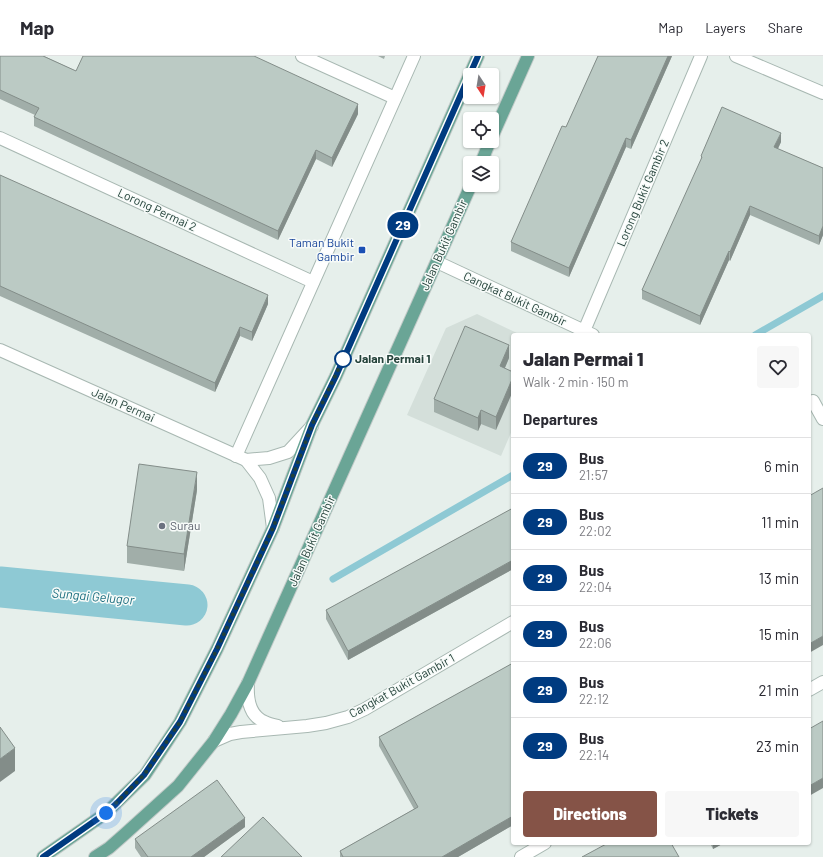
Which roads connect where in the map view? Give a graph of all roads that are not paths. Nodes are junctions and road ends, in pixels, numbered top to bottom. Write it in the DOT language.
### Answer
graph roads {
  1 [pos="302,56"];
  2 [pos="414,56"];
  3 [pos="478,56"];
  4 [pos="528,56"];
  5 [pos="701,56"];
  6 [pos="736,56"];
  7 [pos="823,93"];
  8 [pos="395,98"];
  9 [pos="499,122"];
  10 [pos="0,138"];
  11 [pos="468,192"];
  12 [pos="437,262"];
  13 [pos="313,282"];
  14 [pos="589,333"];
  15 [pos="0,350"];
  16 [pos="815,401"];
  17 [pos="823,419"];
  18 [pos="312,425"];
  19 [pos="241,458"];
  20 [pos="273,528"];
  21 [pos="511,623"];
  22 [pos="823,682"];
  23 [pos="248,683"];
  24 [pos="811,689"];
  25 [pos="283,728"];
  26 [pos="214,741"];
  27 [pos="542,845"];
  28 [pos="109,852"];
  29 [pos="43,857"];
  30 [pos="95,857"];
  31 [pos="521,857"];
  1 -- 8 [label="street"];
  2 -- 8 [label="street"];
  3 -- 18 [label="main road"];
  4 -- 9 [label="main road"];
  5 -- 14 [label="street, Lorong Bukit Gambir 2"];
  6 -- 7 [label="street"];
  8 -- 13 [label="street"];
  10 -- 13 [label="street, Lorong Permai 2"];
  11 -- 12 [label="main road, Jalan Bukit Gambir"];
  12 -- 14 [label="street, Cangkat Bukit Gambir"];
  12 -- 23 [label="main road, Jalan Bukit Gambir"];
  13 -- 19 [label="street"];
  15 -- 19 [label="street, Jalan Permai"];
  16 -- 17 [label="street"];
  18 -- 19 [label="street, Jalan Permai"];
  18 -- 20 [label="main road"];
  19 -- 20 [label="street, Jalan Permai"];
  20 -- 29 [label="main road"];
  21 -- 25 [label="street, Cangkat Bukit Gambir 1"];
  22 -- 24 [label="street"];
  23 -- 25 [label="street, Cangkat Bukit Gambir 1"];
  23 -- 26 [label="main road, Jalan Bukit Gambir"];
  25 -- 26 [label="street, Cangkat Bukit Gambir 1"];
  26 -- 28 [label="main road, Jalan Bukit Gambir"];
  27 -- 31 [label="street"];
  28 -- 30 [label="main road, Jalan Bukit Gambir"];
}
